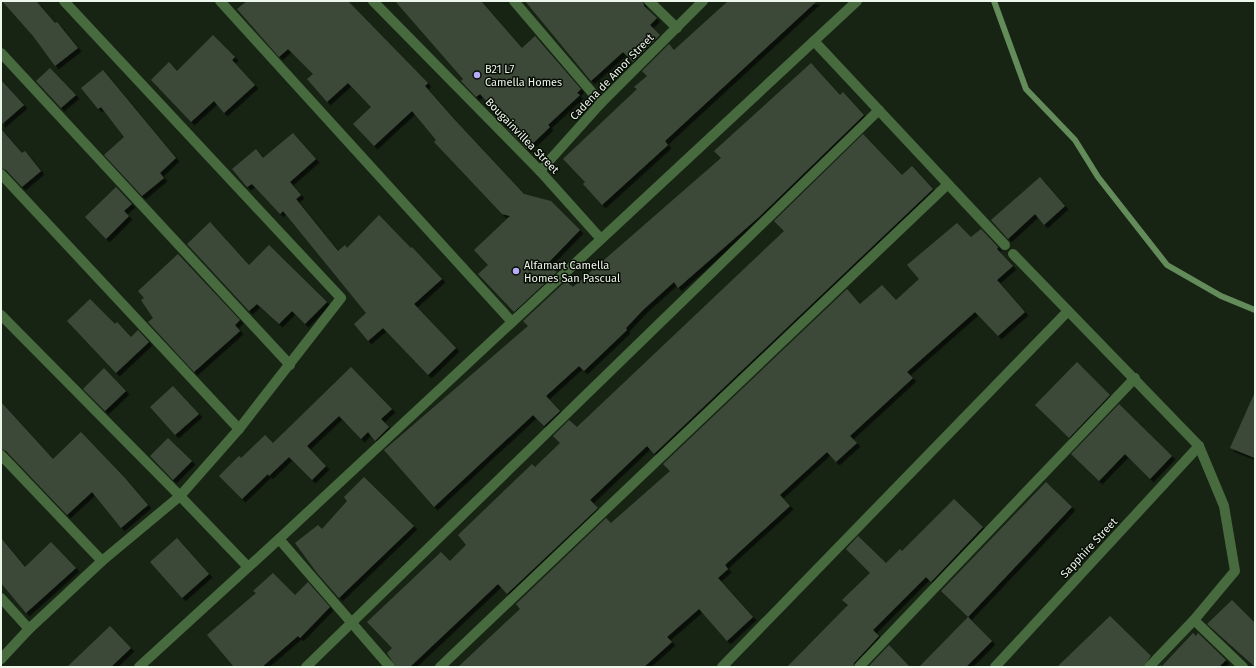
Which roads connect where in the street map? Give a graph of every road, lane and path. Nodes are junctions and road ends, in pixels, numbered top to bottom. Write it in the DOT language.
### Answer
graph roads {
  1 [pos="64,1"];
  2 [pos="220,1"];
  3 [pos="373,1"];
  4 [pos="514,1"];
  5 [pos="649,1"];
  6 [pos="703,1"];
  7 [pos="857,1"];
  8 [pos="677,28"];
  9 [pos="814,41"];
  10 [pos="1,53"];
  11 [pos="601,103"];
  12 [pos="879,110"];
  13 [pos="540,171"];
  14 [pos="1,174"];
  15 [pos="947,185"];
  16 [pos="601,239"];
  17 [pos="1005,245"];
  18 [pos="1013,254"];
  19 [pos="1068,311"];
  20 [pos="1,315"];
  21 [pos="512,322"];
  22 [pos="290,365"];
  23 [pos="1135,378"];
  24 [pos="239,429"];
  25 [pos="1199,446"];
  26 [pos="1,455"];
  27 [pos="180,496"];
  28 [pos="279,539"];
  29 [pos="102,561"];
  30 [pos="248,567"];
  31 [pos="1,598"];
  32 [pos="1194,620"];
  33 [pos="352,623"];
  34 [pos="29,629"];
  35 [pos="1,659"];
  36 [pos="139,667"];
  37 [pos="306,667"];
  38 [pos="390,667"];
  39 [pos="440,667"];
  40 [pos="722,667"];
  41 [pos="859,667"];
  42 [pos="996,667"];
  43 [pos="1150,667"];
  44 [pos="1243,667"];
  1 -- 22 [label="street"];
  2 -- 21 [label="street"];
  3 -- 13 [label="street, Bougainvillea Street"];
  4 -- 11 [label="street"];
  5 -- 8 [label="street"];
  6 -- 8 [label="street, Cadena de Amor Street"];
  7 -- 9 [label="street"];
  8 -- 11 [label="street, Cadena de Amor Street"];
  9 -- 12 [label="street"];
  9 -- 16 [label="street"];
  10 -- 22 [label="street"];
  11 -- 13 [label="street, Cadena de Amor Street"];
  12 -- 15 [label="street"];
  12 -- 33 [label="street"];
  13 -- 16 [label="street, Bougainvillea Street"];
  14 -- 24 [label="street"];
  15 -- 17 [label="street"];
  15 -- 39 [label="street"];
  16 -- 21 [label="street"];
  18 -- 19 [label="street"];
  19 -- 23 [label="street"];
  19 -- 40 [label="street"];
  20 -- 27 [label="street"];
  21 -- 28 [label="street"];
  22 -- 24 [label="street"];
  23 -- 25 [label="street"];
  23 -- 41 [label="street"];
  24 -- 27 [label="street"];
  25 -- 32 [label="street"];
  25 -- 42 [label="street, Sapphire Street"];
  26 -- 29 [label="street"];
  27 -- 29 [label="street"];
  27 -- 30 [label="street"];
  28 -- 30 [label="street"];
  28 -- 33 [label="street"];
  29 -- 34 [label="street"];
  30 -- 36 [label="street"];
  31 -- 34 [label="street"];
  32 -- 43 [label="street"];
  32 -- 44 [label="street"];
  33 -- 37 [label="street"];
  33 -- 38 [label="street"];
  34 -- 35 [label="street"];
}
